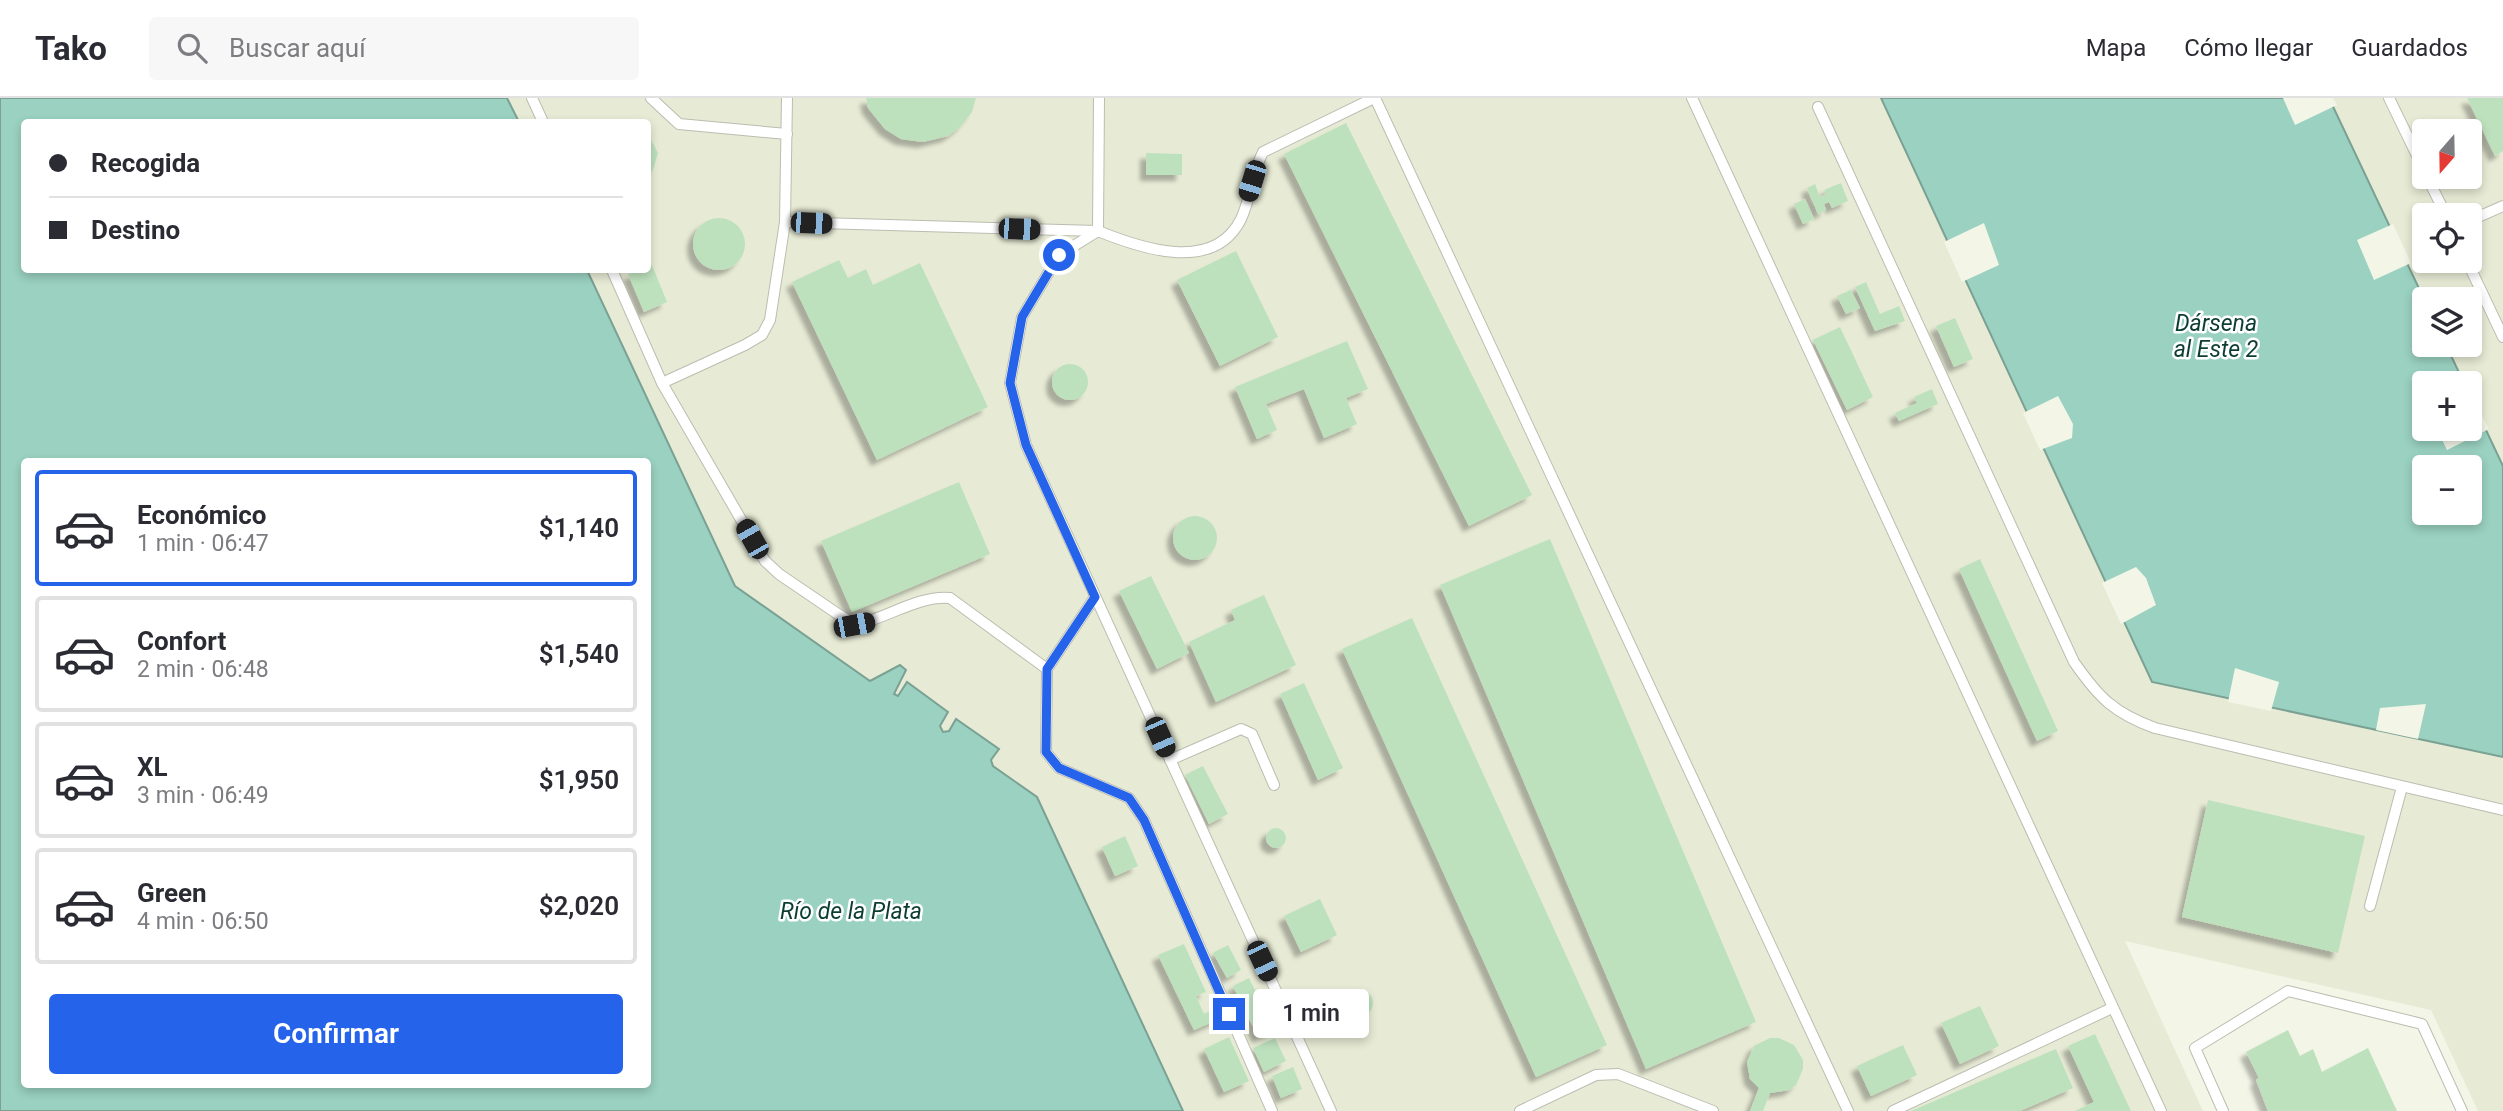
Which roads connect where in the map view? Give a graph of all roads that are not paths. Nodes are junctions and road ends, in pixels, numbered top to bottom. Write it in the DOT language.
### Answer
graph roads {
  1 [pos="532,98"];
  2 [pos="651,98"];
  3 [pos="787,98"];
  4 [pos="1099,98"];
  5 [pos="1374,98"];
  6 [pos="1692,98"];
  7 [pos="2389,98"];
  8 [pos="1818,107"];
  9 [pos="542,119"];
  10 [pos="786,134"];
  11 [pos="2412,145"];
  12 [pos="2503,206"];
  13 [pos="2482,216"];
  14 [pos="785,222"];
  15 [pos="1098,231"];
  16 [pos="613,273"];
  17 [pos="2474,273"];
  18 [pos="2503,337"];
  19 [pos="662,383"];
  20 [pos="1095,597"];
  21 [pos="1047,669"];
  22 [pos="1170,761"];
  23 [pos="1274,785"];
  24 [pos="2402,787"];
  25 [pos="2503,810"];
  26 [pos="2370,906"];
  27 [pos="2112,1008"];
  28 [pos="1272,1111"];
  29 [pos="1331,1111"];
  30 [pos="1520,1111"];
  31 [pos="1713,1111"];
  32 [pos="1847,1111"];
  33 [pos="1892,1111"];
  34 [pos="2161,1111"];
  35 [pos="2223,1111"];
  36 [pos="2462,1111"];
  1 -- 9 [label="lane"];
  2 -- 10 [label="lane"];
  3 -- 10 [label="lane"];
  4 -- 15 [label="lane"];
  5 -- 15 [label="lane"];
  5 -- 32 [label="lane"];
  6 -- 27 [label="lane"];
  7 -- 11 [label="lane"];
  8 -- 24 [label="lane"];
  10 -- 14 [label="lane"];
  12 -- 13 [label="lane"];
  14 -- 15 [label="lane"];
  14 -- 19 [label="lane"];
  15 -- 20 [label="lane"];
  16 -- 19 [label="lane"];
  17 -- 18 [label="lane"];
  19 -- 21 [label="lane"];
  20 -- 21 [label="lane"];
  20 -- 22 [label="lane"];
  21 -- 28 [label="lane"];
  22 -- 23 [label="lane"];
  22 -- 29 [label="lane"];
  24 -- 25 [label="lane"];
  24 -- 26 [label="lane"];
  27 -- 33 [label="lane"];
  27 -- 34 [label="lane"];
  30 -- 31 [label="lane"];
  35 -- 36 [label="lane"];
}
